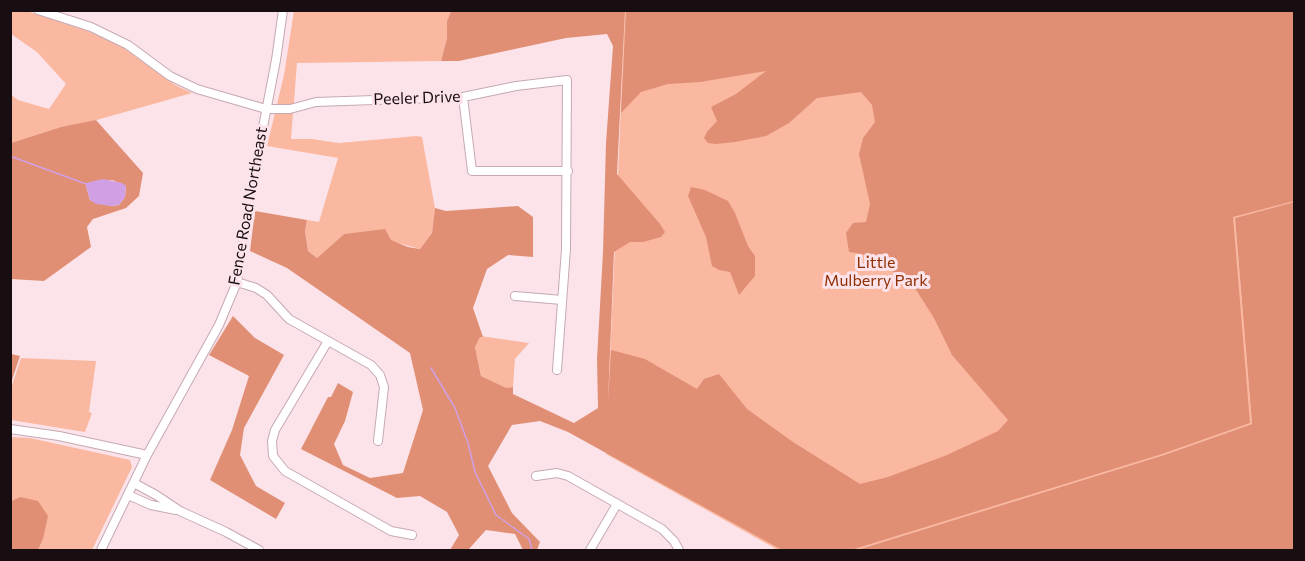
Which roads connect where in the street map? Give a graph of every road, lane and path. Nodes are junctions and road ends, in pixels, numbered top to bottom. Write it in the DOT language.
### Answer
graph roads {
  1 [pos="38,10"];
  2 [pos="283,10"];
  3 [pos="463,97"];
  4 [pos="266,108"];
  5 [pos="568,171"];
  6 [pos="237,282"];
  7 [pos="515,296"];
  8 [pos="562,300"];
  9 [pos="328,341"];
  10 [pos="557,370"];
  11 [pos="10,429"];
  12 [pos="378,441"];
  13 [pos="147,455"];
  14 [pos="536,476"];
  15 [pos="134,483"];
  16 [pos="128,495"];
  17 [pos="617,504"];
  18 [pos="180,511"];
  19 [pos="412,535"];
  20 [pos="101,550"];
  21 [pos="259,550"];
  22 [pos="590,550"];
  23 [pos="679,550"];
  1 -- 4 [label="street, Peeler Drive"];
  2 -- 4 [label="street, Fence Road Northeast"];
  3 -- 4 [label="street, Peeler Drive"];
  3 -- 5 [label="street"];
  3 -- 5 [label="street, Peeler Drive"];
  4 -- 6 [label="street, Fence Road Northeast"];
  5 -- 8 [label="street"];
  6 -- 9 [label="street"];
  6 -- 13 [label="street, Fence Road Northeast"];
  7 -- 8 [label="street"];
  8 -- 10 [label="street"];
  9 -- 12 [label="street"];
  9 -- 19 [label="street"];
  11 -- 13 [label="street"];
  13 -- 15 [label="street, Fence Road Northeast"];
  14 -- 17 [label="street"];
  15 -- 16 [label="street, Fence Road Northeast"];
  15 -- 18 [label="street"];
  16 -- 18 [label="street"];
  16 -- 20 [label="street, Fence Road Northeast"];
  17 -- 22 [label="street"];
  17 -- 23 [label="street"];
  18 -- 21 [label="street"];
}
